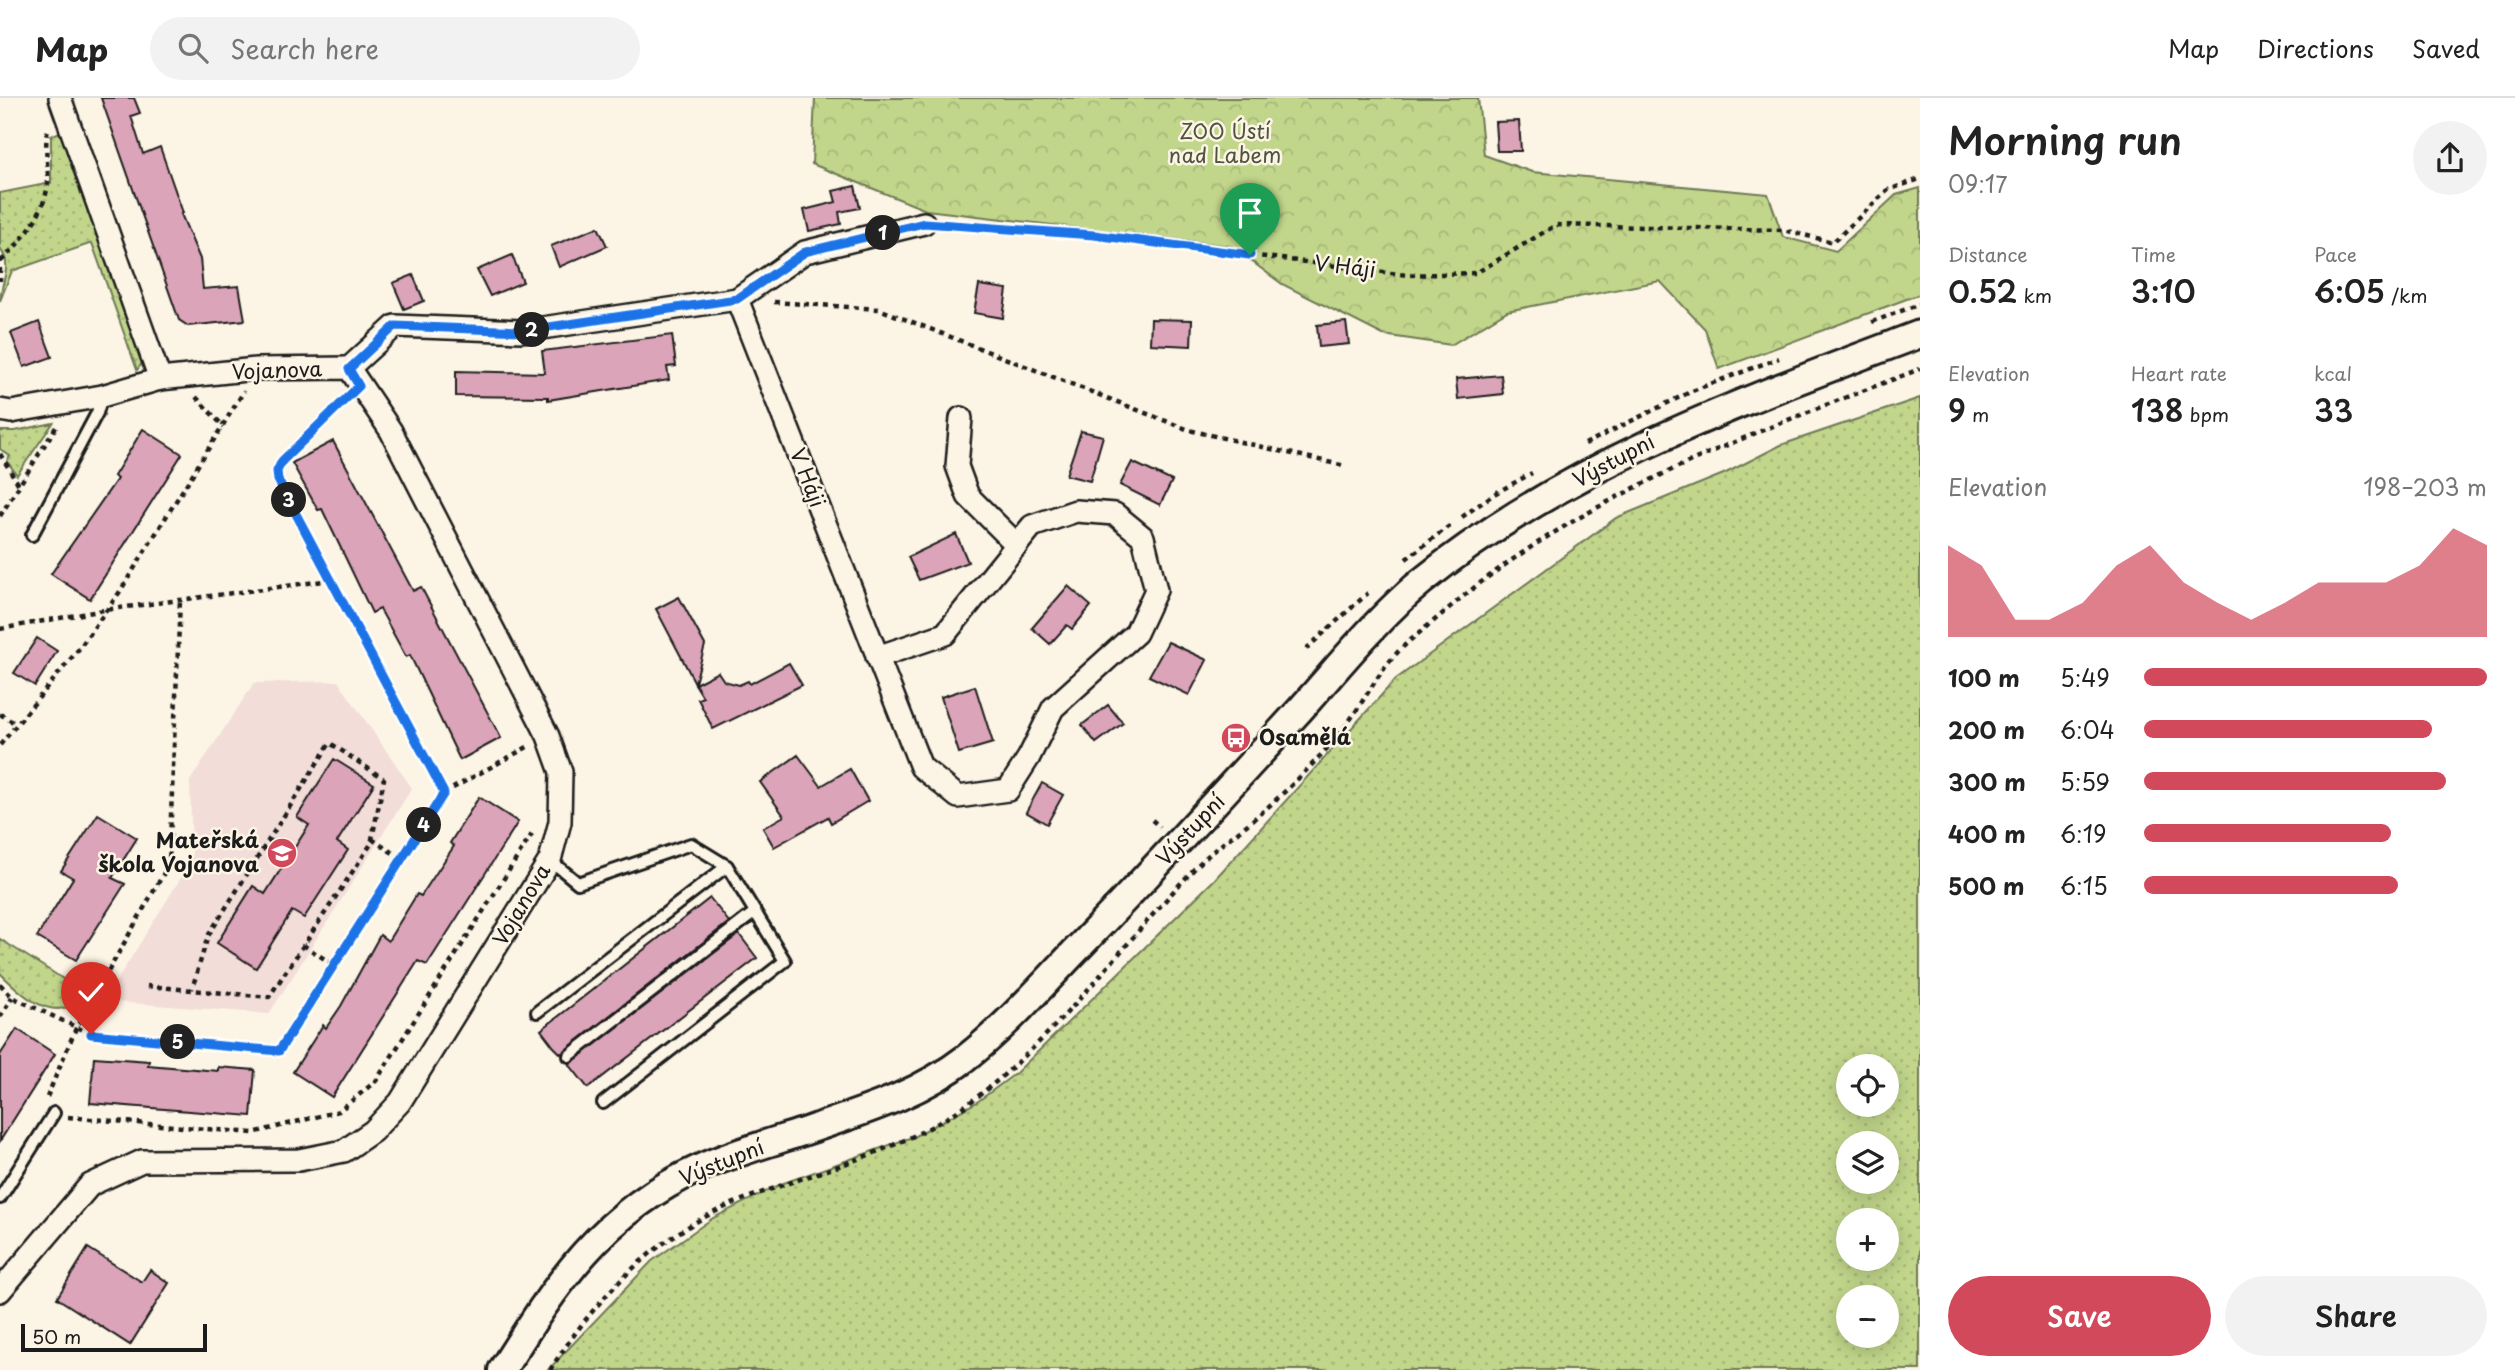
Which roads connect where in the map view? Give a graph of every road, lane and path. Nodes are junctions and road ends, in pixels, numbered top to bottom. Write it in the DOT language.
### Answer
graph roads {
  1 [pos="60,98"];
  2 [pos="68,122"];
  3 [pos="1920,179"];
  4 [pos="924,223"];
  5 [pos="1,260"];
  6 [pos="0,281"];
  7 [pos="737,299"];
  8 [pos="1920,334"];
  9 [pos="257,369"];
  10 [pos="1920,369"];
  11 [pos="354,377"];
  12 [pos="169,379"];
  13 [pos="102,396"];
  14 [pos="69,402"];
  15 [pos="0,410"];
  16 [pos="961,418"];
  17 [pos="224,427"];
  18 [pos="0,454"];
  19 [pos="1345,466"];
  20 [pos="20,486"];
  21 [pos="0,516"];
  22 [pos="32,535"];
  23 [pos="1017,545"];
  24 [pos="331,580"];
  25 [pos="180,600"];
  26 [pos="104,610"];
  27 [pos="0,629"];
  28 [pos="877,657"];
  29 [pos="1361,700"];
  30 [pos="0,713"];
  31 [pos="16,724"];
  32 [pos="548,736"];
  33 [pos="0,745"];
  34 [pos="444,793"];
  35 [pos="560,822"];
  36 [pos="372,839"];
  37 [pos="402,859"];
  38 [pos="550,860"];
  39 [pos="727,866"];
  40 [pos="755,912"];
  41 [pos="303,946"];
  42 [pos="334,965"];
  43 [pos="0,984"];
  44 [pos="147,986"];
  45 [pos="192,989"];
  46 [pos="12,998"];
  47 [pos="537,1012"];
  48 [pos="0,1017"];
  49 [pos="76,1028"];
  50 [pos="569,1056"];
  51 [pos="603,1103"];
  52 [pos="54,1113"];
  53 [pos="0,1198"];
  54 [pos="0,1291"];
  55 [pos="502,1370"];
  1 -- 2 [label="street"];
  2 -- 5 [label="path"];
  2 -- 12 [label="street"];
  3 -- 4 [label="path, V Háji"];
  4 -- 7 [label="street"];
  5 -- 6 [label="path"];
  7 -- 11 [label="street"];
  7 -- 19 [label="path"];
  7 -- 28 [label="street, V Háji"];
  8 -- 55 [label="street, Výstupní"];
  9 -- 11 [label="street, Vojanova"];
  9 -- 12 [label="street, Vojanova"];
  9 -- 17 [label="path"];
  10 -- 29 [label="path"];
  11 -- 24 [label="path"];
  11 -- 32 [label="street, Vojanova"];
  12 -- 13 [label="street, Vojanova"];
  12 -- 17 [label="path"];
  13 -- 14 [label="street, Vojanova"];
  13 -- 22 [label="lane"];
  14 -- 15 [label="street, Vojanova"];
  14 -- 20 [label="path"];
  16 -- 23 [label="street"];
  17 -- 26 [label="path"];
  18 -- 20 [label="path"];
  20 -- 21 [label="path"];
  23 -- 28 [label="street"];
  23 -- 28 [label="street, V Háji"];
  24 -- 25 [label="path"];
  24 -- 34 [label="path"];
  25 -- 26 [label="path"];
  25 -- 49 [label="path"];
  26 -- 27 [label="path"];
  26 -- 31 [label="path"];
  30 -- 31 [label="path"];
  31 -- 33 [label="path"];
  32 -- 34 [label="path"];
  32 -- 35 [label="street, Vojanova"];
  34 -- 37 [label="path"];
  35 -- 38 [label="street, Vojanova"];
  35 -- 52 [label="path"];
  36 -- 37 [label="path"];
  36 -- 41 [label="path"];
  36 -- 45 [label="path"];
  37 -- 42 [label="path"];
  38 -- 39 [label="lane"];
  38 -- 54 [label="street, Vojanova"];
  39 -- 40 [label="lane"];
  39 -- 47 [label="lane"];
  40 -- 50 [label="lane"];
  40 -- 51 [label="lane"];
  41 -- 42 [label="path"];
  41 -- 45 [label="path"];
  42 -- 49 [label="path"];
  43 -- 46 [label="path"];
  44 -- 45 [label="path"];
  46 -- 48 [label="path"];
  46 -- 49 [label="path"];
  52 -- 53 [label="lane"];
}
